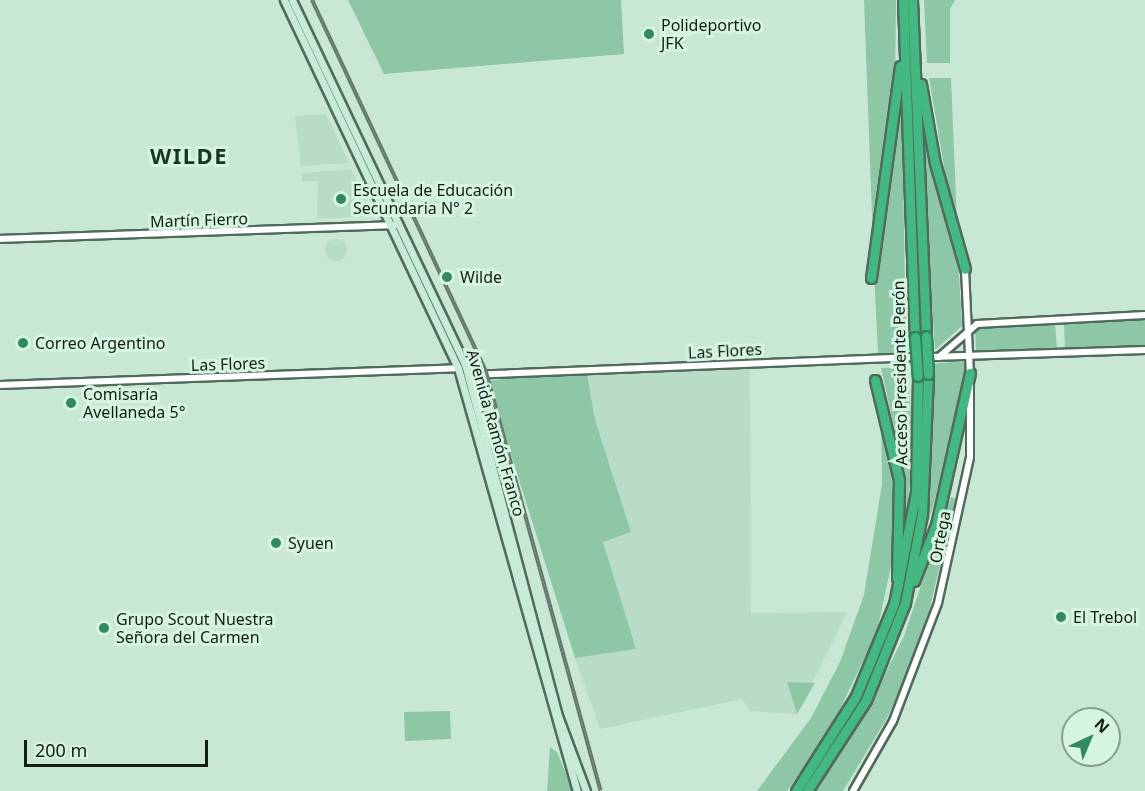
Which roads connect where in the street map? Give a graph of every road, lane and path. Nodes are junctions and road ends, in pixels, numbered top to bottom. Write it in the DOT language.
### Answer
graph roads {
  1 [pos="284,0"];
  2 [pos="292,0"];
  3 [pos="903,0"];
  4 [pos="912,0"];
  5 [pos="903,16"];
  6 [pos="914,30"];
  7 [pos="395,224"];
  8 [pos="0,239"];
  9 [pos="965,268"];
  10 [pos="871,278"];
  11 [pos="1145,315"];
  12 [pos="968,327"];
  13 [pos="921,336"];
  14 [pos="1145,350"];
  15 [pos="969,356"];
  16 [pos="911,357"];
  17 [pos="458,368"];
  18 [pos="970,373"];
  19 [pos="468,375"];
  20 [pos="923,375"];
  21 [pos="875,380"];
  22 [pos="0,385"];
  23 [pos="905,603"];
  24 [pos="894,604"];
  25 [pos="577,791"];
  26 [pos="585,791"];
  27 [pos="796,791"];
  28 [pos="807,791"];
  29 [pos="852,791"];
  1 -- 7 [label="main road, Avenida Ramón Franco"];
  2 -- 7 [label="main road, Avenida Ramón Franco"];
  3 -- 5 [label="highway, Acceso Presidente Perón"];
  4 -- 6 [label="highway, Acceso Presidente Perón"];
  5 -- 10 [label="highway"];
  5 -- 13 [label="highway, Acceso Presidente Perón"];
  6 -- 9 [label="highway"];
  6 -- 13 [label="highway, Acceso Presidente Perón"];
  7 -- 8 [label="street, Martín Fierro"];
  7 -- 17 [label="main road, Avenida Ramón Franco"];
  7 -- 19 [label="main road, Avenida Ramón Franco"];
  9 -- 12 [label="street, Ortega"];
  11 -- 12 [label="street"];
  12 -- 15 [label="street, Ortega"];
  12 -- 15 [label="street"];
  13 -- 20 [label="highway, Acceso Presidente Perón, bridge"];
  14 -- 15 [label="street"];
  15 -- 18 [label="street, Ortega"];
  16 -- 19 [label="street, Las Flores"];
  17 -- 22 [label="street, Las Flores"];
  17 -- 25 [label="main road, Avenida Ramón Franco"];
  18 -- 23 [label="highway"];
  18 -- 29 [label="street, Ortega"];
  19 -- 26 [label="main road, Avenida Ramón Franco"];
  20 -- 23 [label="highway, Acceso Presidente Perón"];
  20 -- 24 [label="highway, Acceso Presidente Perón"];
  21 -- 24 [label="highway"];
  23 -- 28 [label="highway, Acceso Presidente Perón"];
  24 -- 27 [label="highway, Acceso Presidente Perón"];
}
